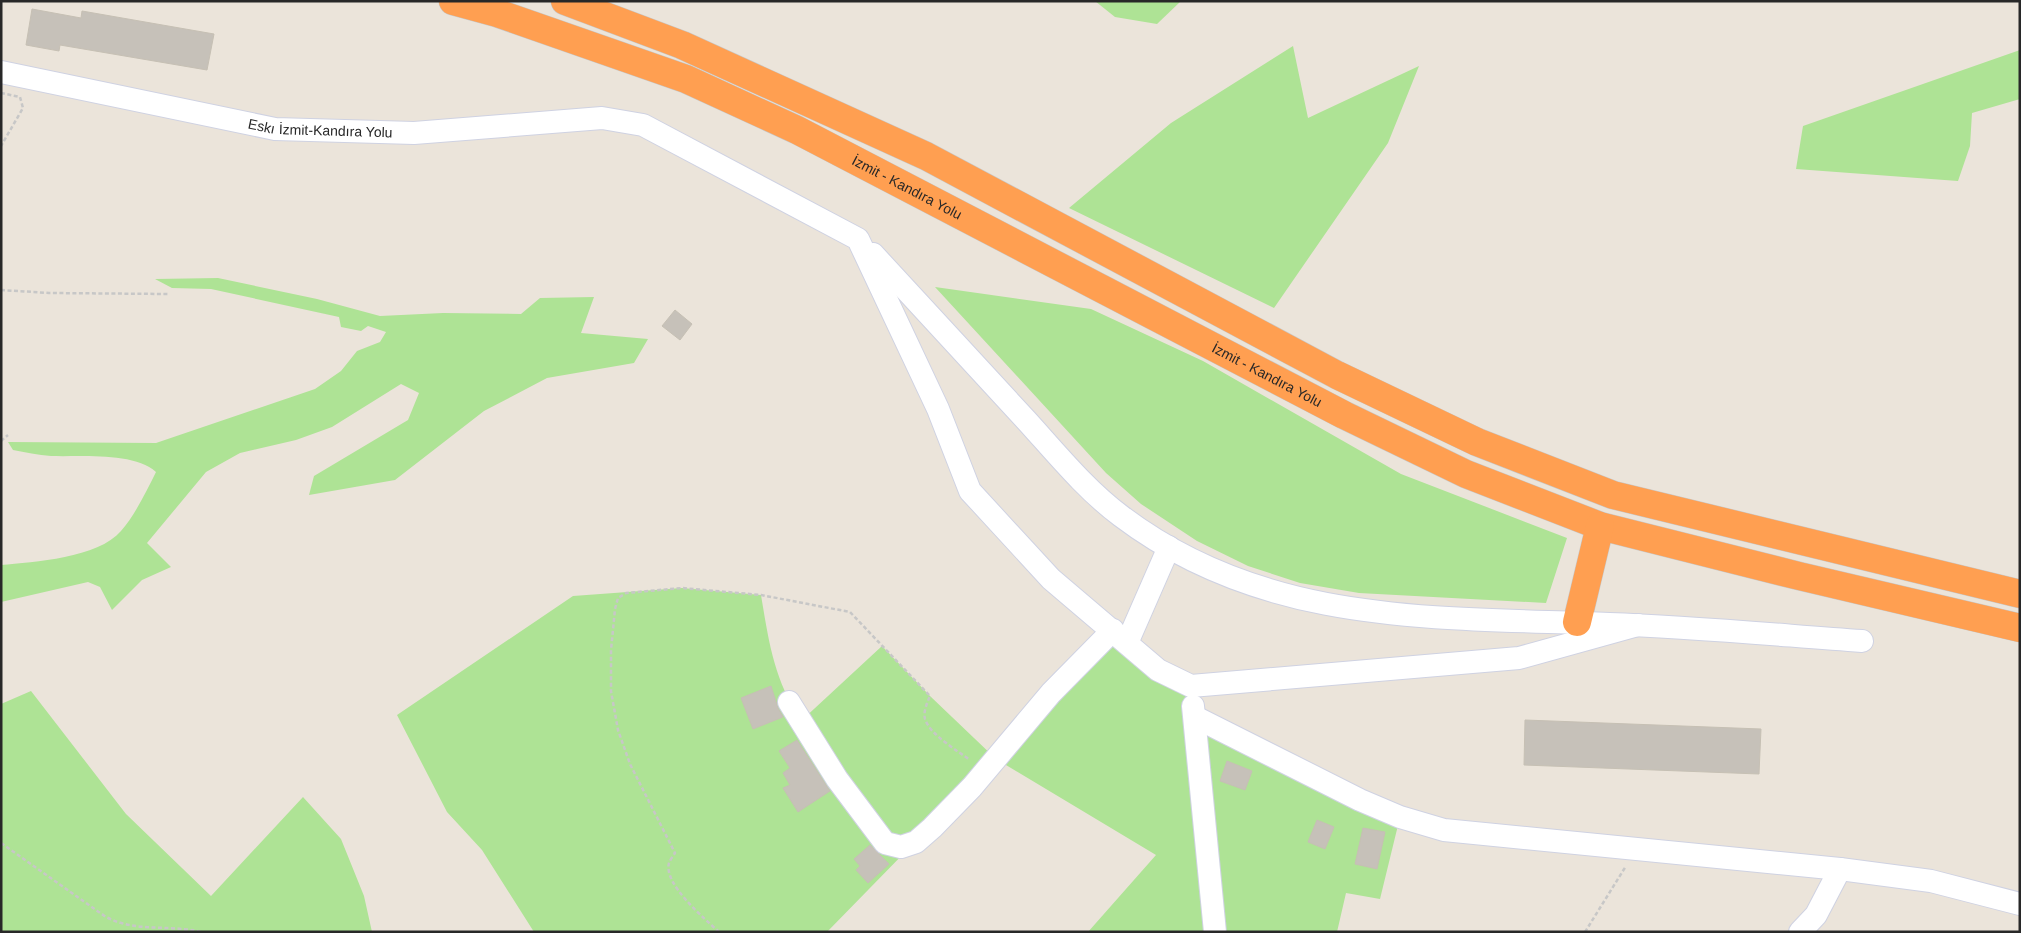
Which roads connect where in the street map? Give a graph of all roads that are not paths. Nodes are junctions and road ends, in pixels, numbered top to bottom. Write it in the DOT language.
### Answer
graph roads {
  1 [pos="453,1"];
  2 [pos="565,1"];
  3 [pos="3,75"];
  4 [pos="858,239"];
  5 [pos="1600,526"];
  6 [pos="1169,547"];
  7 [pos="2020,594"];
  8 [pos="1577,622"];
  9 [pos="1638,625"];
  10 [pos="2020,628"];
  11 [pos="1120,637"];
  12 [pos="1862,640"];
  13 [pos="1191,686"];
  14 [pos="789,702"];
  15 [pos="1194,717"];
  16 [pos="1840,869"];
  17 [pos="2020,904"];
  18 [pos="1215,932"];
  19 [pos="1800,932"];
  1 -- 5 [label="highway, İzmit - Kandıra Yolu"];
  2 -- 7 [label="highway"];
  3 -- 4 [label="street, Eskı İzmit-Kandıra Yolu"];
  4 -- 6 [label="street"];
  4 -- 11 [label="street"];
  5 -- 8 [label="highway"];
  5 -- 10 [label="highway, İzmit - Kandıra Yolu"];
  6 -- 8 [label="street"];
  6 -- 11 [label="street"];
  8 -- 9 [label="street"];
  9 -- 12 [label="street"];
  9 -- 13 [label="street"];
  11 -- 13 [label="street"];
  11 -- 14 [label="street"];
  13 -- 15 [label="street"];
  15 -- 16 [label="street"];
  15 -- 18 [label="street"];
  16 -- 17 [label="street"];
  16 -- 19 [label="street"];
}
